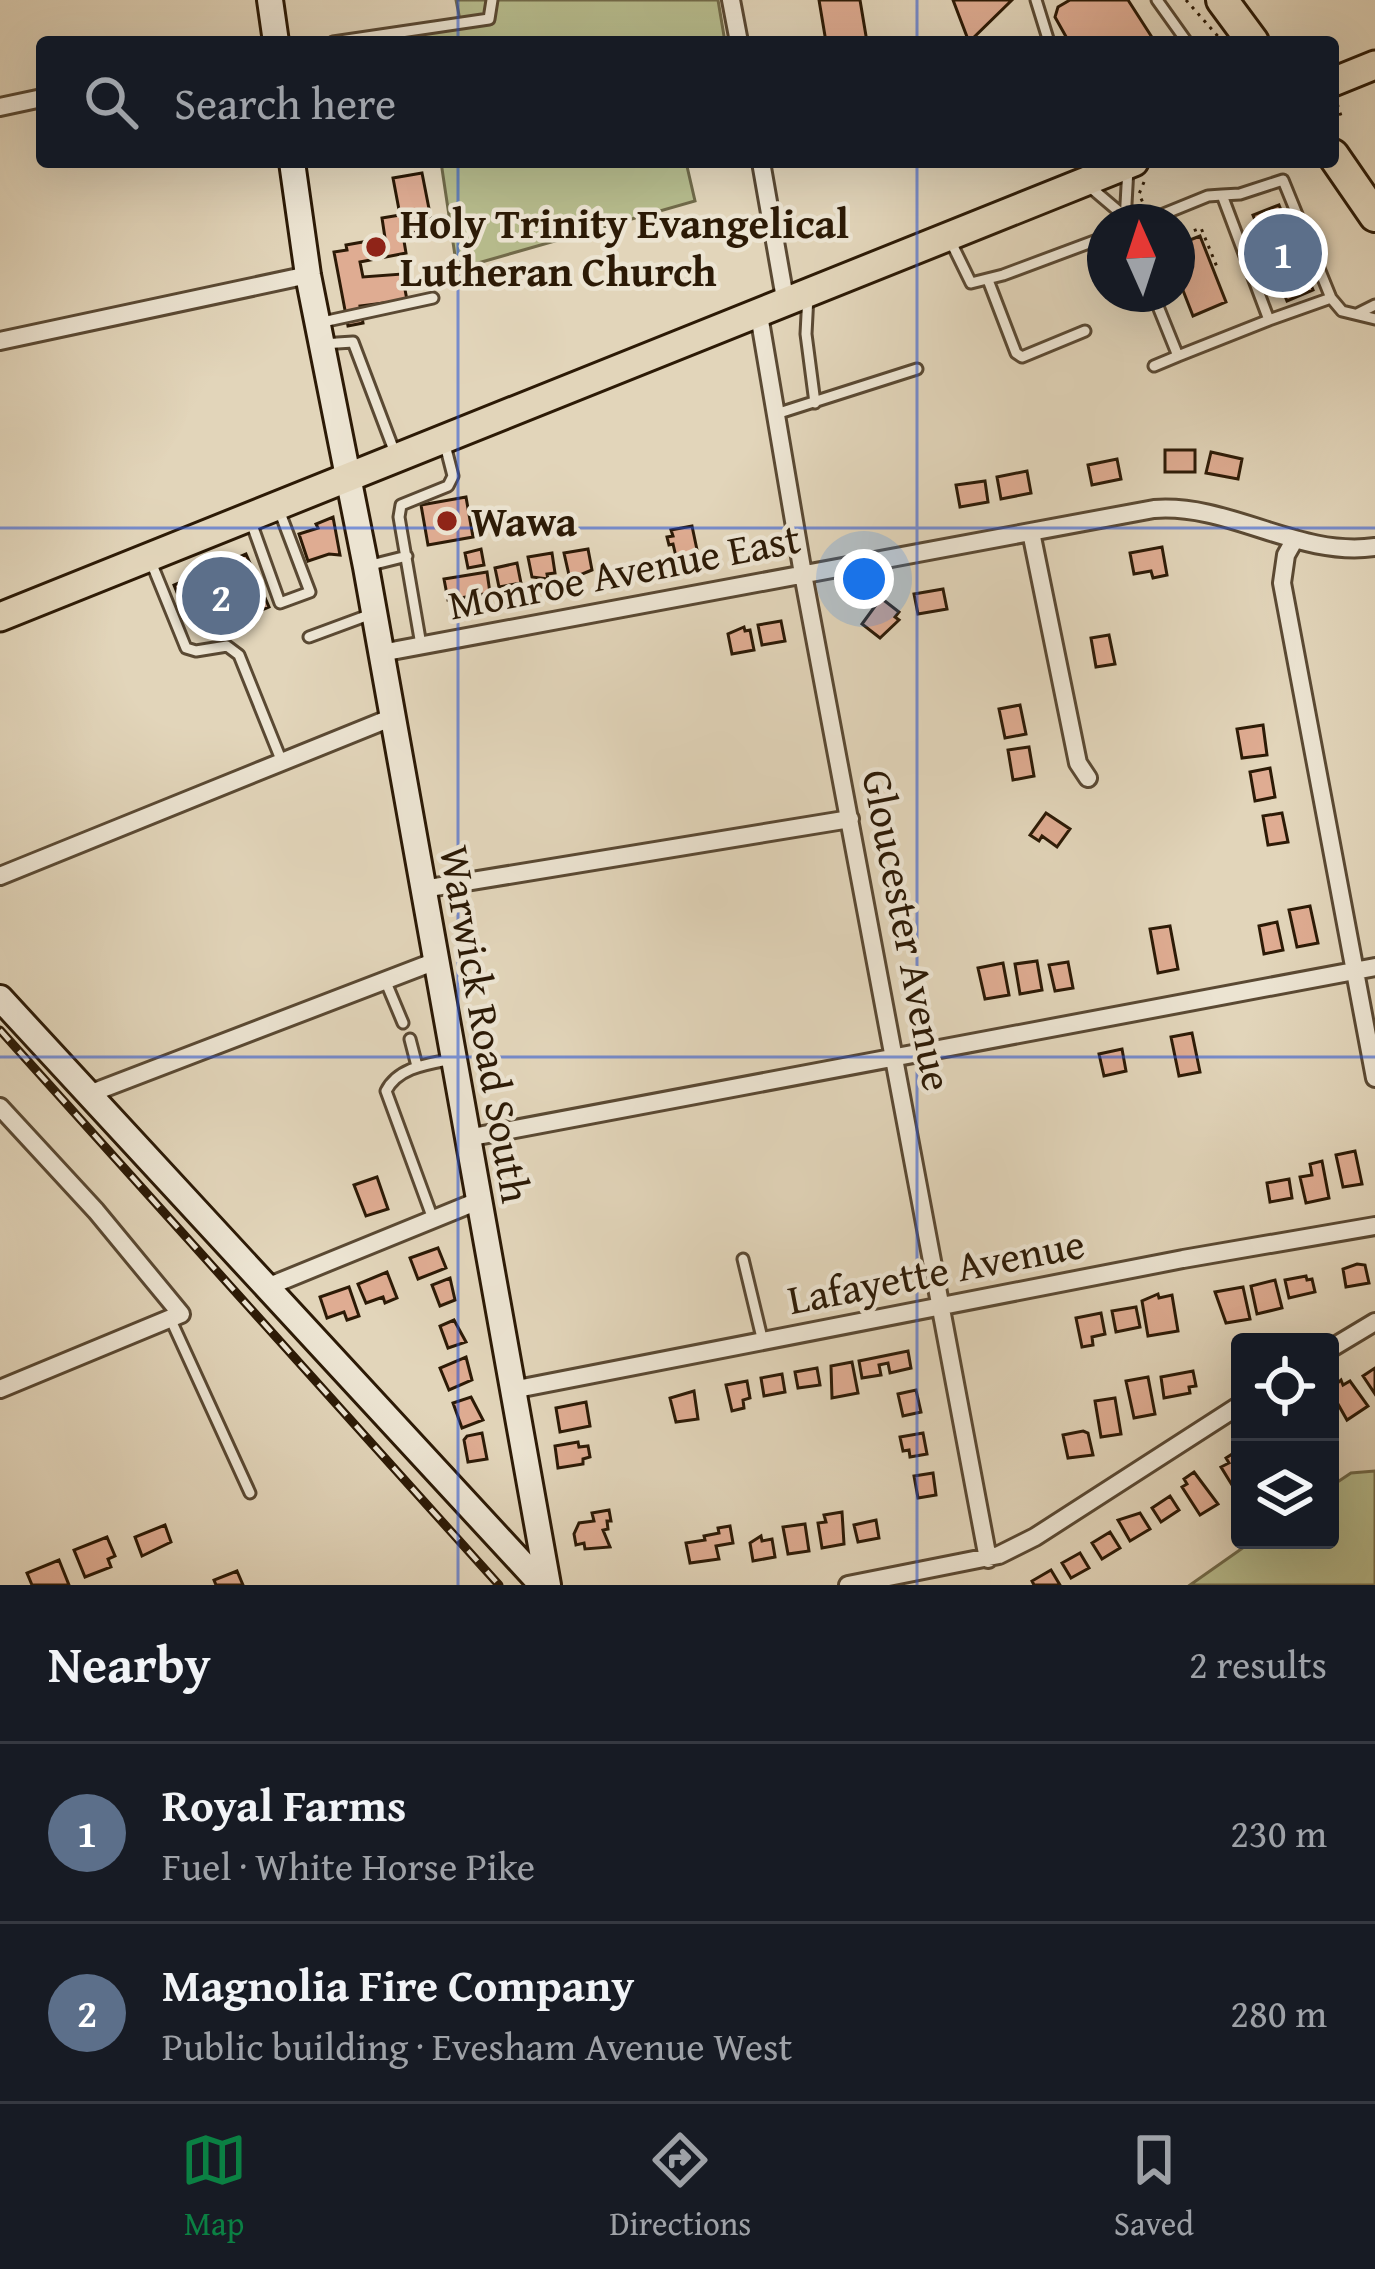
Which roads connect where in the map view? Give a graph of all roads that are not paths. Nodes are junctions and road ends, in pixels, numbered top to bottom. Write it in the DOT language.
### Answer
graph roads {
  1 [pos="270,0"];
  2 [pos="492,0"];
  3 [pos="731,0"];
  4 [pos="1036,0"];
  5 [pos="1157,0"];
  6 [pos="1222,0"];
  7 [pos="275,36"];
  8 [pos="374,36"];
  9 [pos="738,36"];
  10 [pos="1047,36"];
  11 [pos="1183,36"];
  12 [pos="1249,36"];
  13 [pos="1375,65"];
  14 [pos="1339,80"];
  15 [pos="36,99"];
  16 [pos="0,107"];
  17 [pos="1339,162"];
  18 [pos="293,168"];
  19 [pos="763,168"];
  20 [pos="1117,171"];
  21 [pos="1222,195"];
  22 [pos="1122,204"];
  23 [pos="1122,204"];
  24 [pos="1188,204"];
  25 [pos="1374,212"];
  26 [pos="950,237"];
  27 [pos="1087,244"];
  28 [pos="308,274"];
  29 [pos="988,280"];
  30 [pos="434,298"];
  31 [pos="1331,298"];
  32 [pos="797,299"];
  33 [pos="1375,305"];
  34 [pos="1161,312"];
  35 [pos="1357,314"];
  36 [pos="759,315"];
  37 [pos="1269,320"];
  38 [pos="1375,320"];
  39 [pos="1085,332"];
  40 [pos="320,334"];
  41 [pos="0,340"];
  42 [pos="1178,356"];
  43 [pos="1154,366"];
  44 [pos="917,369"];
  45 [pos="815,403"];
  46 [pos="776,414"];
  47 [pos="444,439"];
  48 [pos="397,458"];
  49 [pos="348,477"];
  50 [pos="278,505"];
  51 [pos="249,517"];
  52 [pos="1031,532"];
  53 [pos="1295,539"];
  54 [pos="1375,547"];
  55 [pos="406,556"];
  56 [pos="149,557"];
  57 [pos="366,567"];
  58 [pos="803,574"];
  59 [pos="374,614"];
  60 [pos="0,617"];
  61 [pos="309,637"];
  62 [pos="422,645"];
  63 [pos="381,653"];
  64 [pos="393,717"];
  65 [pos="282,762"];
  66 [pos="1088,778"];
  67 [pos="850,820"];
  68 [pos="0,876"];
  69 [pos="423,889"];
  70 [pos="436,961"];
  71 [pos="1375,967"];
  72 [pos="1355,970"];
  73 [pos="385,980"];
  74 [pos="0,998"];
  75 [pos="404,1023"];
  76 [pos="410,1039"];
  77 [pos="896,1058"];
  78 [pos="453,1059"];
  79 [pos="417,1066"];
  80 [pos="1375,1078"];
  81 [pos="89,1094"];
  82 [pos="0,1107"];
  83 [pos="466,1138"];
  84 [pos="478,1201"];
  85 [pos="433,1220"];
  86 [pos="1375,1226"];
  87 [pos="743,1259"];
  88 [pos="267,1287"];
  89 [pos="942,1308"];
  90 [pos="176,1316"];
  91 [pos="1375,1322"];
  92 [pos="763,1342"];
  93 [pos="1339,1344"];
  94 [pos="0,1389"];
  95 [pos="512,1390"];
  96 [pos="1231,1411"];
  97 [pos="250,1493"];
  98 [pos="988,1559"];
  99 [pos="545,1585"];
  100 [pos="848,1585"];
  1 -- 7 [label="street"];
  2 -- 8 [label="lane"];
  3 -- 9 [label="street"];
  4 -- 10 [label="lane"];
  5 -- 11 [label="lane"];
  6 -- 12 [label="highway"];
  13 -- 14 [label="main road"];
  15 -- 16 [label="street"];
  17 -- 25 [label="highway"];
  18 -- 28 [label="street, Warwick Road South"];
  19 -- 32 [label="street"];
  20 -- 22 [label="lane"];
  20 -- 23 [label="lane"];
  20 -- 26 [label="main road"];
  21 -- 24 [label="lane"];
  21 -- 31 [label="lane"];
  21 -- 37 [label="lane"];
  26 -- 29 [label="lane"];
  26 -- 32 [label="main road"];
  27 -- 29 [label="lane"];
  28 -- 40 [label="street, Warwick Road South"];
  28 -- 41 [label="street"];
  29 -- 39 [label="lane"];
  30 -- 40 [label="lane"];
  31 -- 35 [label="lane"];
  31 -- 37 [label="lane"];
  32 -- 36 [label="main road"];
  32 -- 45 [label="lane"];
  33 -- 35 [label="lane"];
  34 -- 42 [label="lane"];
  35 -- 38 [label="lane"];
  36 -- 46 [label="street, Gloucester Avenue"];
  36 -- 47 [label="main road"];
  37 -- 42 [label="lane"];
  40 -- 48 [label="lane"];
  40 -- 49 [label="street, Warwick Road South"];
  42 -- 43 [label="lane"];
  44 -- 45 [label="lane"];
  45 -- 46 [label="lane"];
  46 -- 58 [label="street, Gloucester Avenue"];
  47 -- 48 [label="main road"];
  47 -- 55 [label="lane"];
  48 -- 49 [label="main road"];
  49 -- 50 [label="main road"];
  49 -- 57 [label="street, Warwick Road South"];
  50 -- 51 [label="main road"];
  50 -- 51 [label="lane"];
  51 -- 56 [label="main road"];
  52 -- 53 [label="street, Monroe Avenue East"];
  52 -- 58 [label="street, Monroe Avenue East"];
  52 -- 66 [label="street"];
  53 -- 54 [label="street, Monroe Avenue East"];
  53 -- 72 [label="street"];
  55 -- 57 [label="lane"];
  55 -- 62 [label="lane"];
  56 -- 60 [label="main road"];
  56 -- 65 [label="lane"];
  57 -- 59 [label="street, Warwick Road South"];
  58 -- 62 [label="street, Monroe Avenue East"];
  58 -- 67 [label="street, Gloucester Avenue"];
  59 -- 61 [label="lane"];
  59 -- 63 [label="street, Warwick Road South"];
  62 -- 63 [label="street, Monroe Avenue East"];
  63 -- 64 [label="street, Warwick Road South"];
  64 -- 65 [label="street"];
  64 -- 69 [label="street, Warwick Road South"];
  65 -- 68 [label="street"];
  67 -- 69 [label="street"];
  67 -- 77 [label="street, Gloucester Avenue"];
  69 -- 70 [label="street, Warwick Road South"];
  70 -- 73 [label="street"];
  70 -- 78 [label="street, Warwick Road South"];
  71 -- 72 [label="street"];
  72 -- 77 [label="street"];
  72 -- 80 [label="street"];
  73 -- 75 [label="lane"];
  73 -- 81 [label="street"];
  74 -- 81 [label="street"];
  76 -- 79 [label="lane"];
  77 -- 83 [label="street"];
  77 -- 89 [label="street, Gloucester Avenue"];
  78 -- 79 [label="lane"];
  78 -- 83 [label="street, Warwick Road South"];
  79 -- 85 [label="lane"];
  81 -- 88 [label="street"];
  82 -- 90 [label="street"];
  83 -- 84 [label="street, Warwick Road South"];
  84 -- 85 [label="street"];
  84 -- 95 [label="street, Warwick Road South"];
  85 -- 88 [label="street"];
  86 -- 89 [label="street, Lafayette Avenue"];
  87 -- 92 [label="lane"];
  88 -- 99 [label="street"];
  89 -- 92 [label="street, Lafayette Avenue"];
  89 -- 98 [label="street, Gloucester Avenue"];
  90 -- 94 [label="street"];
  90 -- 97 [label="lane"];
  91 -- 93 [label="street"];
  92 -- 95 [label="street, Lafayette Avenue"];
  95 -- 99 [label="street, Warwick Road South"];
  96 -- 98 [label="street"];
  98 -- 100 [label="street"];
}
